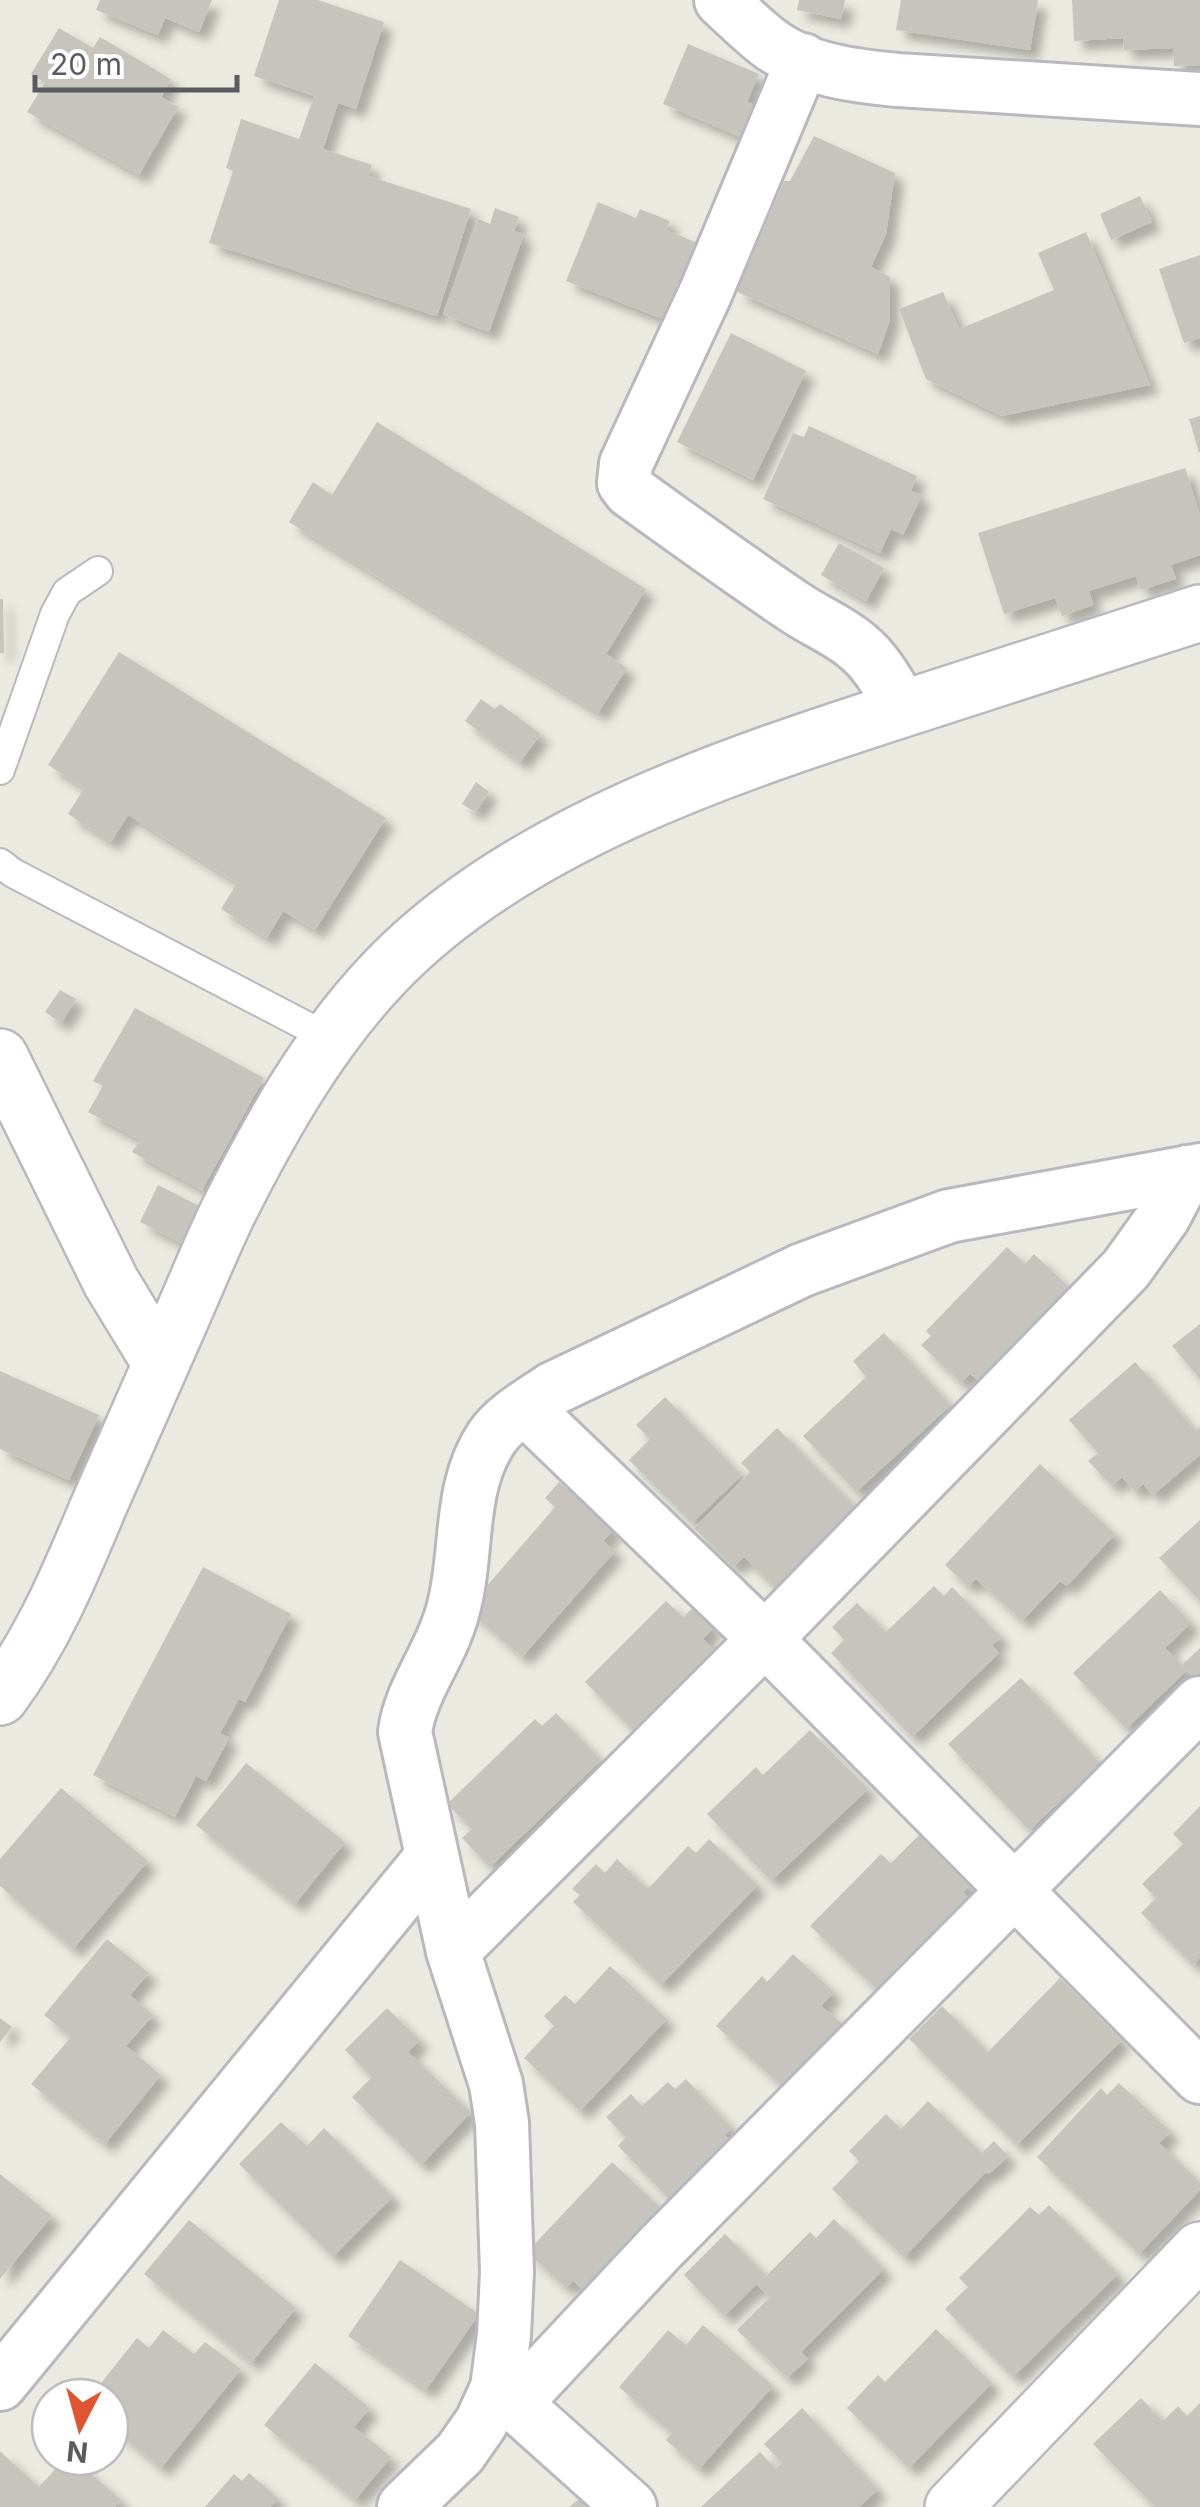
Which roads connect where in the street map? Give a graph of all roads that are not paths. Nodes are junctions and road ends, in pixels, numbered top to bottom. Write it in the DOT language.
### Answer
graph roads {
  1 [pos="721,0"];
  2 [pos="802,60"];
  3 [pos="1200,99"];
  4 [pos="98,571"];
  5 [pos="1200,613"];
  6 [pos="903,709"];
  7 [pos="0,770"];
  8 [pos="0,864"];
  9 [pos="331,1038"];
  10 [pos="0,1057"];
  11 [pos="1194,1171"];
  12 [pos="160,1364"];
  13 [pos="525,1408"];
  14 [pos="766,1638"];
  15 [pos="3,1685"];
  16 [pos="1200,1702"];
  17 [pos="432,1858"];
  18 [pos="1014,1888"];
  19 [pos="453,1951"];
  20 [pos="1200,2077"];
  21 [pos="1200,2250"];
  22 [pos="0,2384"];
  23 [pos="506,2396"];
  24 [pos="404,2507"];
  25 [pos="630,2507"];
  26 [pos="952,2507"];
  1 -- 2 [label="street"];
  2 -- 3 [label="street"];
  2 -- 6 [label="street"];
  4 -- 7 [label="lane"];
  5 -- 6 [label="street"];
  6 -- 9 [label="street"];
  8 -- 9 [label="lane"];
  9 -- 12 [label="street"];
  10 -- 12 [label="street"];
  11 -- 13 [label="street"];
  11 -- 14 [label="street"];
  12 -- 15 [label="street"];
  13 -- 14 [label="street"];
  13 -- 17 [label="street"];
  14 -- 18 [label="street"];
  14 -- 19 [label="street"];
  16 -- 18 [label="street"];
  17 -- 19 [label="street"];
  17 -- 22 [label="street"];
  18 -- 20 [label="street"];
  18 -- 23 [label="street"];
  19 -- 23 [label="street"];
  21 -- 26 [label="street"];
  23 -- 24 [label="street"];
  23 -- 25 [label="street"];
}
